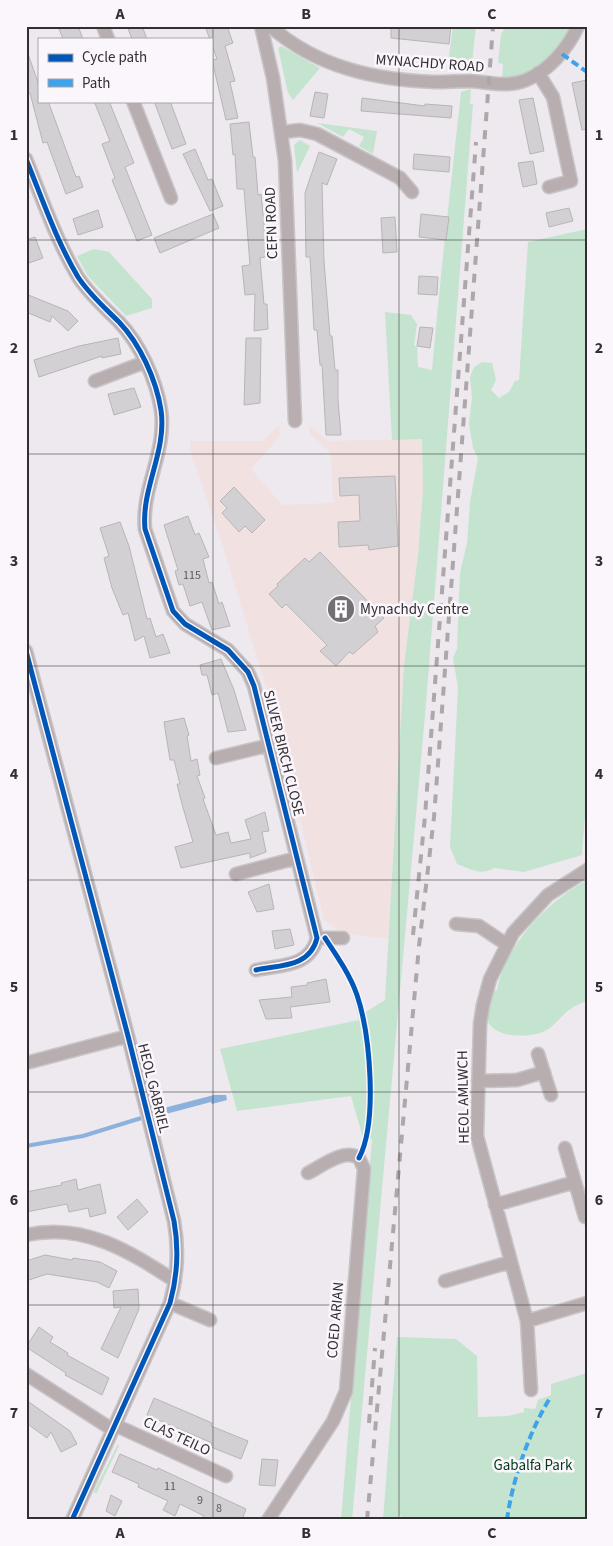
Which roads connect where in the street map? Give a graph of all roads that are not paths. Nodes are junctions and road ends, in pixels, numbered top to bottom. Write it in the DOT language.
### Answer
graph roads {
  1 [pos="103,26"];
  2 [pos="261,26"];
  3 [pos="270,26"];
  4 [pos="578,26"];
  5 [pos="108,38"];
  6 [pos="538,73"];
  7 [pos="133,102"];
  8 [pos="282,132"];
  9 [pos="26,159"];
  10 [pos="549,187"];
  11 [pos="412,192"];
  12 [pos="171,198"];
  13 [pos="145,362"];
  14 [pos="95,381"];
  15 [pos="294,420"];
  16 [pos="26,651"];
  17 [pos="31,691"];
  18 [pos="270,745"];
  19 [pos="216,758"];
  20 [pos="297,858"];
  21 [pos="587,870"];
  22 [pos="236,874"];
  23 [pos="456,924"];
  24 [pos="317,938"];
  25 [pos="343,938"];
  26 [pos="506,944"];
  27 [pos="256,970"];
  28 [pos="128,1036"];
  29 [pos="538,1054"];
  30 [pos="26,1063"];
  31 [pos="544,1072"];
  32 [pos="478,1081"];
  33 [pos="551,1095"];
  34 [pos="565,1148"];
  35 [pos="308,1173"];
  36 [pos="575,1182"];
  37 [pos="494,1205"];
  38 [pos="585,1217"];
  39 [pos="26,1235"];
  40 [pos="510,1262"];
  41 [pos="175,1281"];
  42 [pos="445,1281"];
  43 [pos="170,1302"];
  44 [pos="587,1303"];
  45 [pos="210,1320"];
  46 [pos="527,1321"];
  47 [pos="26,1374"];
  48 [pos="531,1390"];
  49 [pos="114,1427"];
  50 [pos="226,1476"];
  51 [pos="72,1520"];
  52 [pos="268,1520"];
  1 -- 5 [label="street"];
  2 -- 8 [label="street, CEFN ROAD"];
  3 -- 6 [label="street, MYNACHDY ROAD"];
  4 -- 6 [label="street"];
  6 -- 10 [label="street"];
  7 -- 12 [label="street"];
  8 -- 11 [label="street"];
  8 -- 15 [label="street, CEFN ROAD"];
  9 -- 13 [label="street, SILVER BIRCH CLOSE"];
  13 -- 14 [label="street"];
  13 -- 18 [label="street, SILVER BIRCH CLOSE"];
  16 -- 17 [label="street, HEOL GABRIEL"];
  17 -- 28 [label="street, HEOL GABRIEL"];
  18 -- 19 [label="street, SILVER BIRCH CLOSE"];
  18 -- 20 [label="street, SILVER BIRCH CLOSE"];
  20 -- 22 [label="street"];
  20 -- 24 [label="street, SILVER BIRCH CLOSE"];
  21 -- 26 [label="street, HEOL AMLWCH"];
  23 -- 26 [label="street"];
  24 -- 25 [label="street"];
  24 -- 27 [label="street"];
  26 -- 32 [label="street, HEOL AMLWCH"];
  28 -- 30 [label="street"];
  28 -- 41 [label="street, HEOL GABRIEL"];
  29 -- 31 [label="street"];
  31 -- 32 [label="street"];
  31 -- 33 [label="street"];
  32 -- 37 [label="street, HEOL AMLWCH"];
  34 -- 36 [label="street"];
  35 -- 52 [label="street, COED ARIAN"];
  36 -- 37 [label="street"];
  36 -- 38 [label="street"];
  37 -- 40 [label="street, HEOL AMLWCH"];
  39 -- 41 [label="street"];
  40 -- 42 [label="street"];
  40 -- 46 [label="street, HEOL AMLWCH"];
  41 -- 43 [label="street, HEOL GABRIEL"];
  43 -- 45 [label="street"];
  43 -- 49 [label="street, HEOL GABRIEL"];
  44 -- 46 [label="street"];
  46 -- 48 [label="street, HEOL AMLWCH"];
  47 -- 49 [label="street, CLAS TEILO"];
  49 -- 50 [label="street, CLAS TEILO"];
  49 -- 51 [label="street, HEOL GABRIEL"];
}
